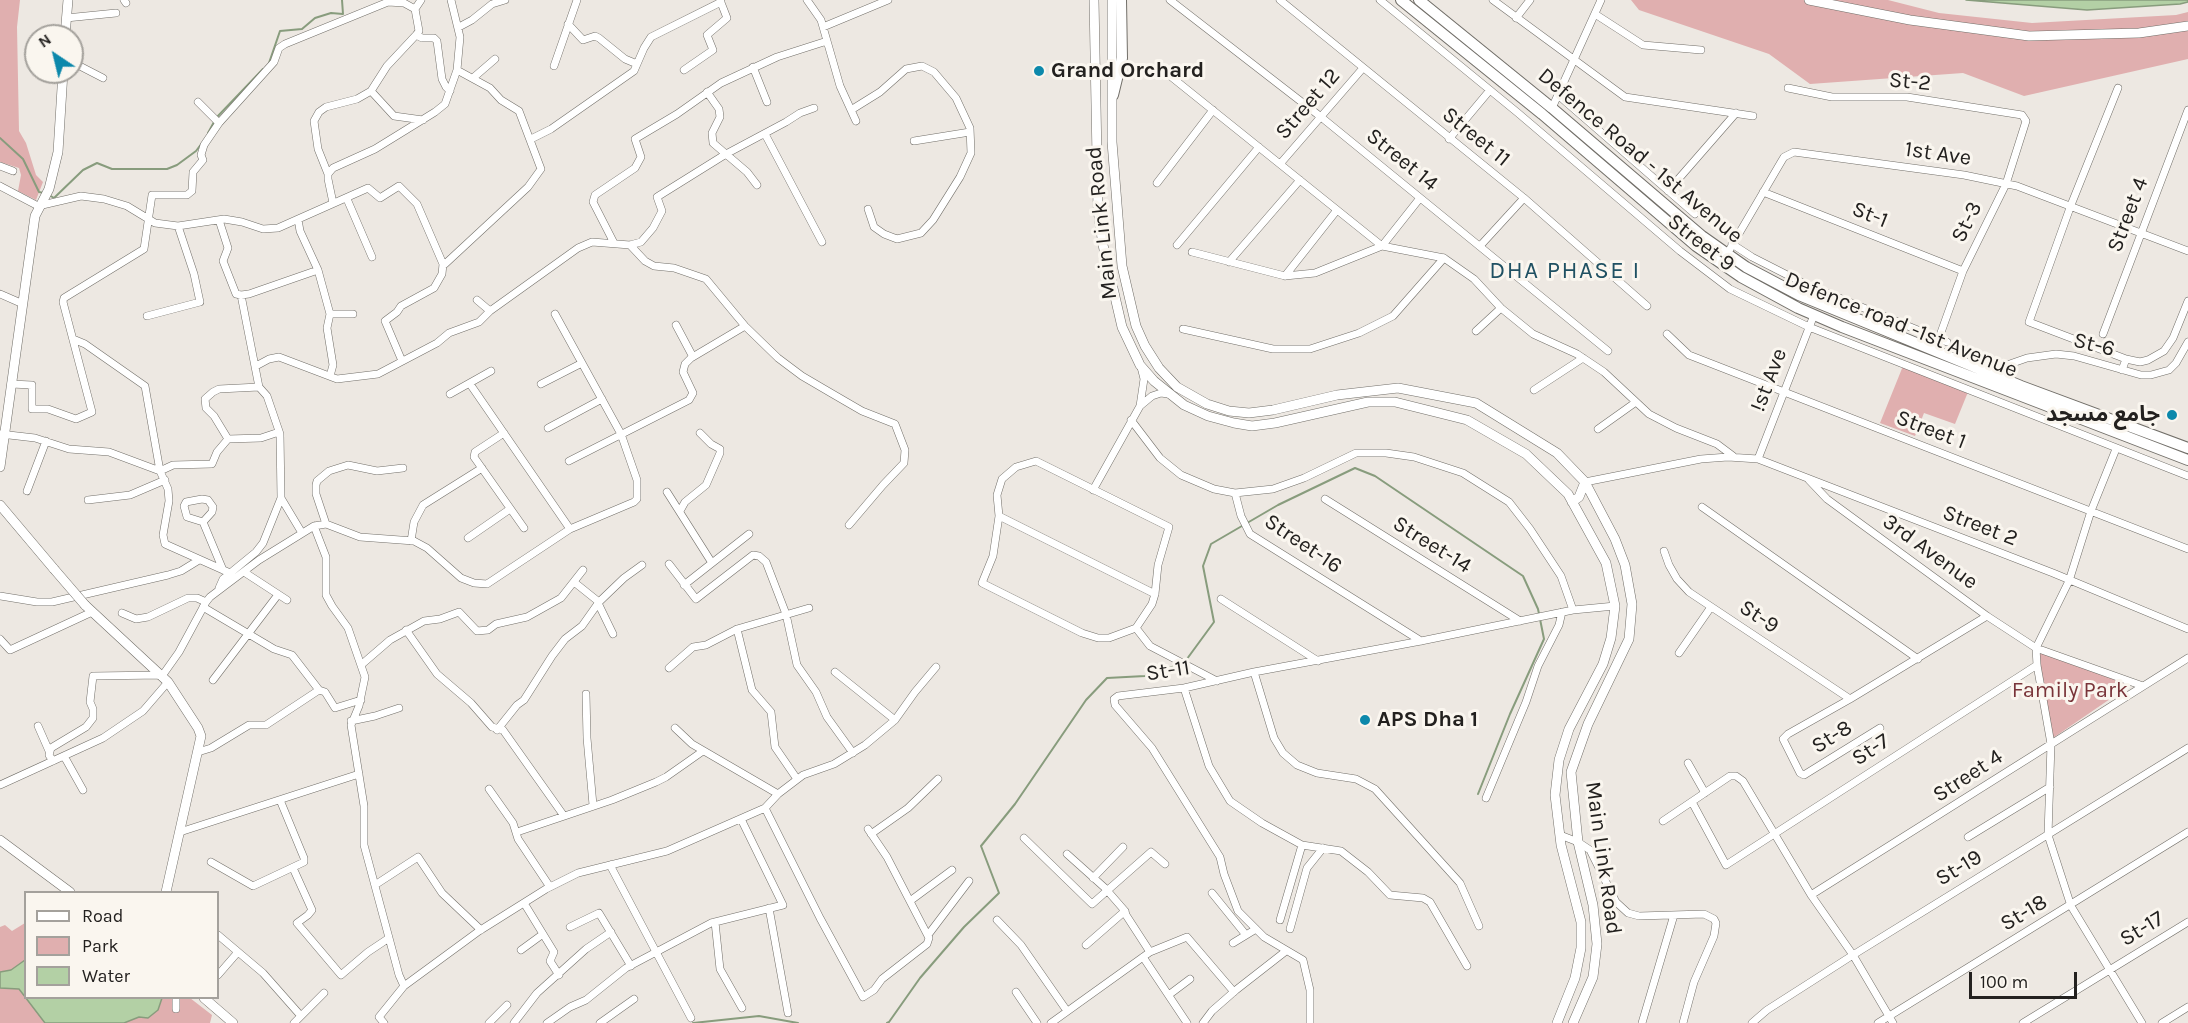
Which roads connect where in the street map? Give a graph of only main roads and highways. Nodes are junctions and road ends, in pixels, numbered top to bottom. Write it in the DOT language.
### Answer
graph roads {
  1 [pos="1121,0"];
  2 [pos="1401,0"];
  3 [pos="1419,0"];
  4 [pos="1519,81"];
  5 [pos="1511,90"];
  6 [pos="1113,95"];
  7 [pos="1904,337"];
  8 [pos="1900,349"];
  9 [pos="2188,448"];
  10 [pos="2188,460"];
  1 -- 6 [label="main road"];
  2 -- 5 [label="main road, Defence road -1st Avenue"];
  3 -- 4 [label="main road, Defence Road - 1st Avenue"];
  4 -- 5 [label="main road"];
  4 -- 7 [label="main road, Defence Road - 1st Avenue"];
  5 -- 8 [label="main road, Defence road -1st Avenue"];
  7 -- 8 [label="main road"];
  7 -- 9 [label="main road, Defence Road - 1st Avenue"];
  8 -- 10 [label="main road, Defence road -1st Avenue"];
}
